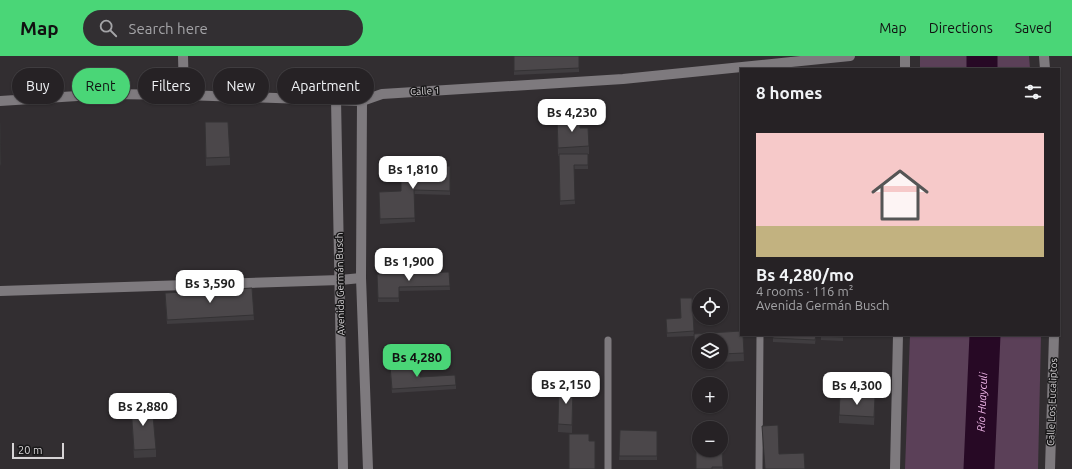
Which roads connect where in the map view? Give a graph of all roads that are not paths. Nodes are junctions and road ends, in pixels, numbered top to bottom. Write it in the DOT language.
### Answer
graph roads {
  1 [pos="183,56"];
  2 [pos="850,56"];
  3 [pos="905,56"];
  4 [pos="1044,56"];
  5 [pos="183,68"];
  6 [pos="905,68"];
  7 [pos="1045,68"];
  8 [pos="138,95"];
  9 [pos="205,96"];
  10 [pos="374,97"];
  11 [pos="277,98"];
  12 [pos="0,102"];
  13 [pos="336,104"];
  14 [pos="362,104"];
  15 [pos="361,278"];
  16 [pos="340,280"];
  17 [pos="0,291"];
  18 [pos="760,336"];
  19 [pos="898,336"];
  20 [pos="1054,336"];
  21 [pos="608,340"];
  22 [pos="343,469"];
  23 [pos="368,469"];
  24 [pos="608,469"];
  25 [pos="758,469"];
  26 [pos="894,469"];
  27 [pos="1050,469"];
  1 -- 5 [label="street"];
  2 -- 10 [label="street, Calle 1"];
  3 -- 6 [label="street"];
  4 -- 7 [label="street"];
  8 -- 12 [label="street, Calle 1"];
  9 -- 11 [label="street, Calle 1"];
  13 -- 16 [label="street, Avenida Germán Busch"];
  14 -- 15 [label="street, Avenida Germán Busch"];
  15 -- 16 [label="street"];
  15 -- 23 [label="street, Avenida Germán Busch"];
  16 -- 17 [label="street"];
  16 -- 22 [label="street, Avenida Germán Busch"];
  18 -- 25 [label="lane"];
  19 -- 26 [label="street"];
  20 -- 27 [label="street, Calle Los Eucaliptos"];
  21 -- 24 [label="lane"];
}
